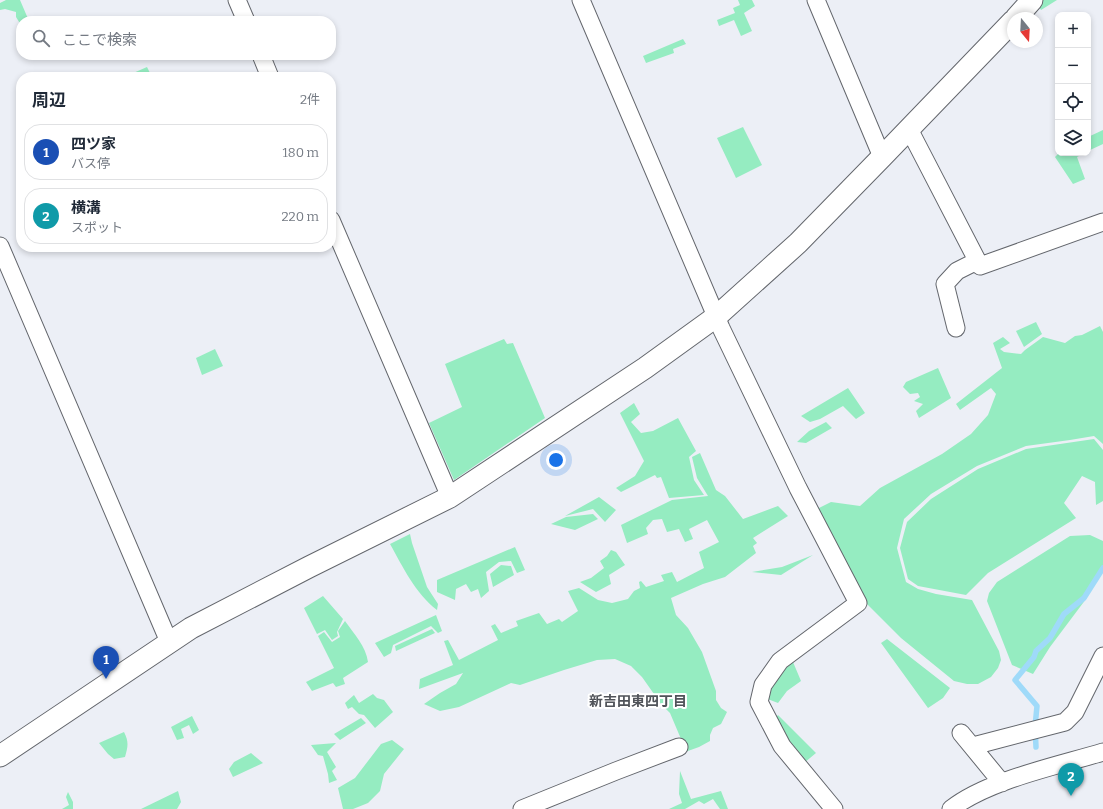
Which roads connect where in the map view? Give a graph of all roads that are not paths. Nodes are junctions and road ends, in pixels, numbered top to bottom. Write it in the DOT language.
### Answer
graph roads {
  1 [pos="237,0"];
  2 [pos="580,0"];
  3 [pos="816,0"];
  4 [pos="1032,0"];
  5 [pos="1021,12"];
  6 [pos="244,16"];
  7 [pos="1007,27"];
  8 [pos="263,60"];
  9 [pos="268,72"];
  10 [pos="909,129"];
  11 [pos="882,157"];
  12 [pos="1103,222"];
  13 [pos="336,232"];
  14 [pos="0,246"];
  15 [pos="977,260"];
  16 [pos="717,316"];
  17 [pos="956,328"];
  18 [pos="450,497"];
  19 [pos="169,642"];
  20 [pos="1103,656"];
  21 [pos="961,733"];
  22 [pos="973,746"];
  23 [pos="680,747"];
  24 [pos="1103,752"];
  25 [pos="0,756"];
  26 [pos="1002,783"];
  27 [pos="522,809"];
  28 [pos="834,809"];
  29 [pos="950,809"];
  1 -- 6 [label="street"];
  2 -- 16 [label="street"];
  3 -- 11 [label="street"];
  4 -- 5 [label="street"];
  7 -- 10 [label="street"];
  8 -- 9 [label="street"];
  10 -- 11 [label="street"];
  10 -- 15 [label="street"];
  11 -- 16 [label="street"];
  12 -- 15 [label="street"];
  13 -- 18 [label="street"];
  14 -- 19 [label="street"];
  15 -- 17 [label="street"];
  16 -- 18 [label="street"];
  16 -- 28 [label="street"];
  18 -- 19 [label="street"];
  19 -- 25 [label="street"];
  20 -- 22 [label="street"];
  21 -- 22 [label="street"];
  22 -- 26 [label="street"];
  23 -- 27 [label="street"];
  24 -- 26 [label="street"];
  26 -- 29 [label="street"];
}
